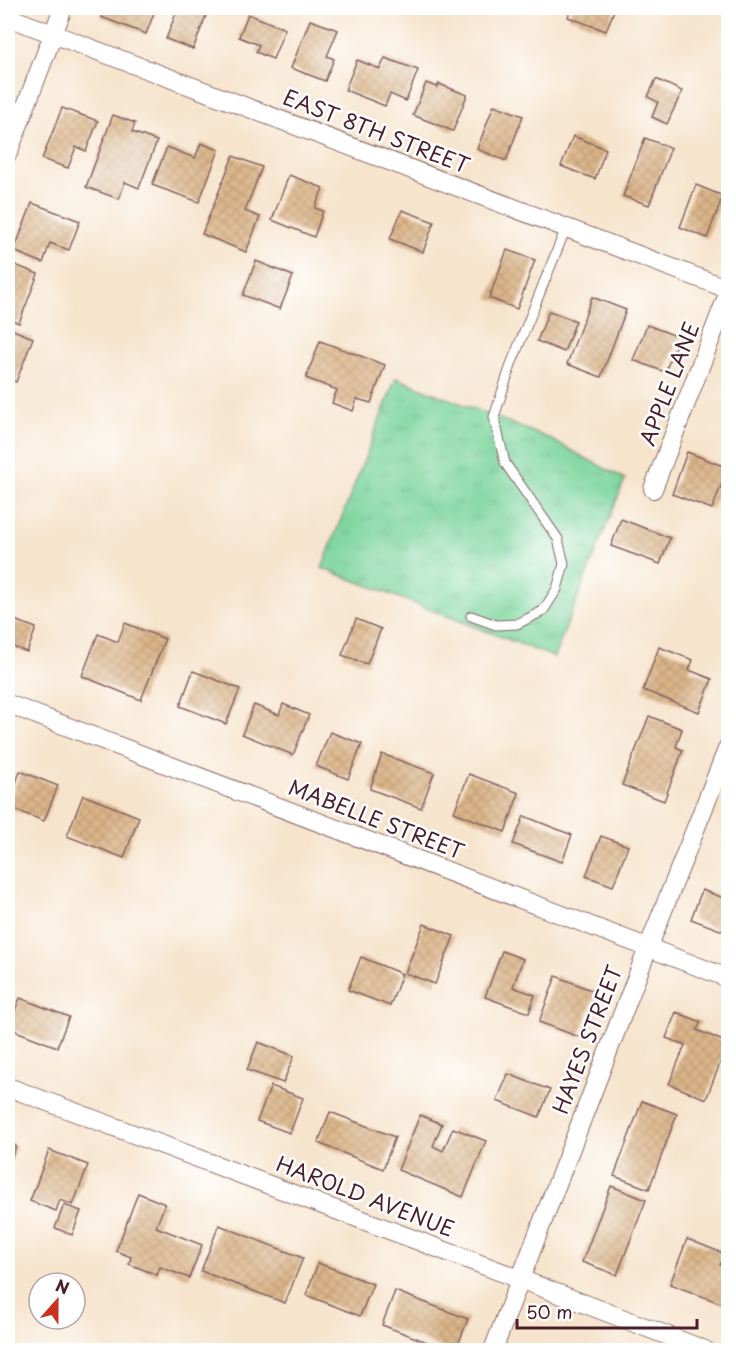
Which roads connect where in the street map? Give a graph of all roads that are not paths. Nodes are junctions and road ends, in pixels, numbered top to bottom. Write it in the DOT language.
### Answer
graph roads {
  1 [pos="63,8"];
  2 [pos="8,18"];
  3 [pos="52,34"];
  4 [pos="8,153"];
  5 [pos="566,228"];
  6 [pos="729,289"];
  7 [pos="729,294"];
  8 [pos="652,489"];
  9 [pos="471,616"];
  10 [pos="8,704"];
  11 [pos="729,747"];
  12 [pos="648,948"];
  13 [pos="729,978"];
  14 [pos="8,1087"];
  15 [pos="520,1279"];
  16 [pos="493,1350"];
  17 [pos="705,1350"];
  1 -- 3 [label="street"];
  2 -- 3 [label="street, EAST 8TH STREET"];
  3 -- 4 [label="street"];
  3 -- 5 [label="street, EAST 8TH STREET"];
  5 -- 6 [label="street, EAST 8TH STREET"];
  5 -- 9 [label="lane"];
  7 -- 8 [label="street, APPLE LANE"];
  10 -- 12 [label="street, MABELLE STREET"];
  11 -- 12 [label="street, HAYES STREET"];
  12 -- 13 [label="street, MABELLE STREET"];
  12 -- 15 [label="street, HAYES STREET"];
  14 -- 15 [label="street, HAROLD AVENUE"];
  15 -- 16 [label="street, HAYES STREET"];
  15 -- 17 [label="street, HAROLD AVENUE"];
}
